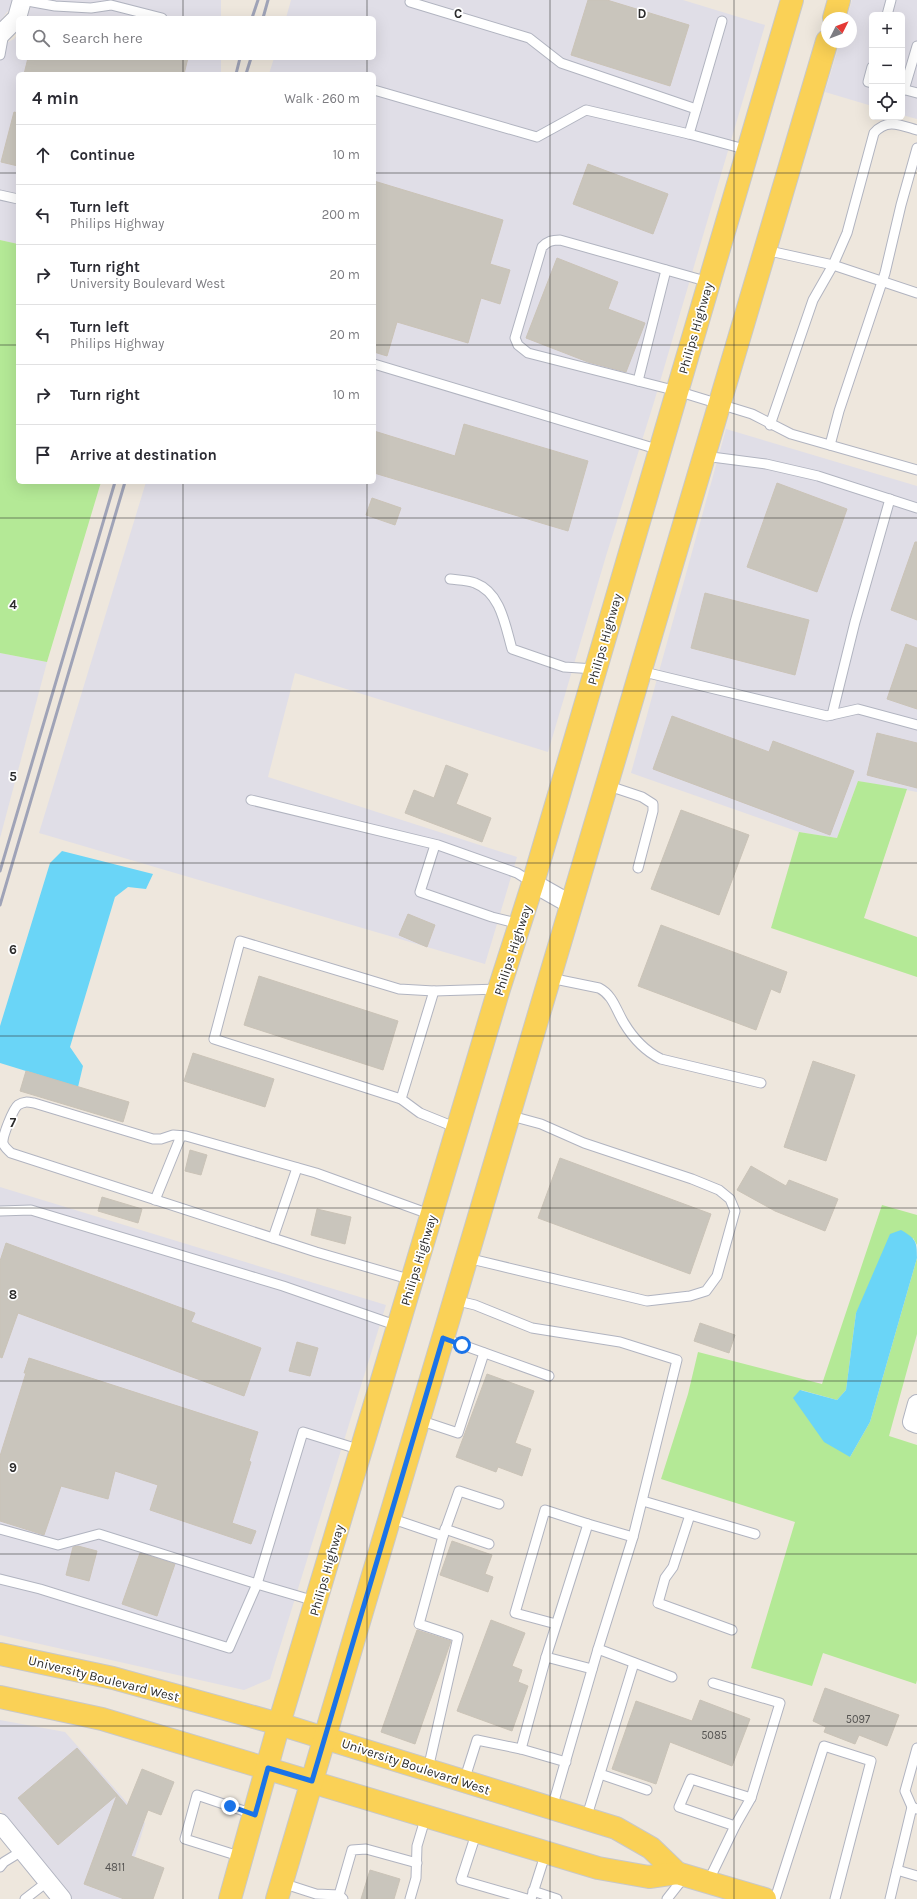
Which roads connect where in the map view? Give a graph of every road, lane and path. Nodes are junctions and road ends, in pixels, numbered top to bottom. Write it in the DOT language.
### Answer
graph roads {
  1 [pos="22,0"];
  2 [pos="792,0"];
  3 [pos="839,0"];
  4 [pos="891,0"];
  5 [pos="410,2"];
  6 [pos="836,12"];
  7 [pos="888,12"];
  8 [pos="18,16"];
  9 [pos="154,16"];
  10 [pos="16,19"];
  11 [pos="722,21"];
  12 [pos="2,34"];
  13 [pos="917,46"];
  14 [pos="825,48"];
  15 [pos="0,55"];
  16 [pos="905,84"];
  17 [pos="905,90"];
  18 [pos="376,91"];
  19 [pos="917,93"];
  20 [pos="696,109"];
  21 [pos="917,130"];
  22 [pos="689,134"];
  23 [pos="917,148"];
  24 [pos="748,150"];
  25 [pos="0,195"];
  26 [pos="16,199"];
  27 [pos="765,250"];
  28 [pos="833,264"];
  29 [pos="666,270"];
  30 [pos="881,281"];
  31 [pos="709,282"];
  32 [pos="917,293"];
  33 [pos="376,365"];
  34 [pos="638,381"];
  35 [pos="677,391"];
  36 [pos="719,404"];
  37 [pos="770,425"];
  38 [pos="830,445"];
  39 [pos="660,450"];
  40 [pos="704,456"];
  41 [pos="917,470"];
  42 [pos="890,499"];
  43 [pos="917,508"];
  44 [pos="450,579"];
  45 [pos="595,669"];
  46 [pos="640,671"];
  47 [pos="832,715"];
  48 [pos="917,725"];
  49 [pos="606,785"];
  50 [pos="251,800"];
  51 [pos="435,845"];
  52 [pos="638,868"];
  53 [pos="533,883"];
  54 [pos="570,904"];
  55 [pos="520,924"];
  56 [pos="549,977"];
  57 [pos="499,988"];
  58 [pos="434,991"];
  59 [pos="761,1083"];
  60 [pos="401,1099"];
  61 [pos="508,1115"];
  62 [pos="457,1128"];
  63 [pos="181,1136"];
  64 [pos="297,1168"];
  65 [pos="154,1200"];
  66 [pos="0,1211"];
  67 [pos="432,1214"];
  68 [pos="273,1238"];
  69 [pos="467,1258"];
  70 [pos="412,1280"];
  71 [pos="454,1300"];
  72 [pos="398,1326"];
  73 [pos="443,1338"];
  74 [pos="484,1353"];
  75 [pos="549,1376"];
  76 [pos="917,1404"];
  77 [pos="418,1420"];
  78 [pos="917,1424"];
  79 [pos="361,1450"];
  80 [pos="643,1501"];
  81 [pos="499,1504"];
  82 [pos="690,1516"];
  83 [pos="390,1518"];
  84 [pos="588,1524"];
  85 [pos="0,1529"];
  86 [pos="444,1532"];
  87 [pos="755,1534"];
  88 [pos="633,1537"];
  89 [pos="489,1544"];
  90 [pos="0,1579"];
  91 [pos="257,1584"];
  92 [pos="317,1602"];
  93 [pos="556,1624"];
  94 [pos="732,1630"];
  95 [pos="598,1649"];
  96 [pos="0,1654"];
  97 [pos="546,1657"];
  98 [pos="634,1663"];
  99 [pos="592,1669"];
  100 [pos="672,1677"];
  101 [pos="713,1683"];
  102 [pos="0,1697"];
  103 [pos="279,1724"];
  104 [pos="325,1737"];
  105 [pos="521,1748"];
  106 [pos="917,1748"];
  107 [pos="566,1762"];
  108 [pos="268,1768"];
  109 [pos="428,1769"];
  110 [pos="600,1774"];
  111 [pos="312,1781"];
  112 [pos="464,1781"];
  113 [pos="647,1790"];
  114 [pos="751,1798"];
  115 [pos="914,1808"];
  116 [pos="551,1809"];
  117 [pos="255,1815"];
  118 [pos="426,1816"];
  119 [pos="586,1819"];
  120 [pos="0,1823"];
  121 [pos="735,1826"];
  122 [pos="477,1831"];
  123 [pos="22,1851"];
  124 [pos="546,1852"];
  125 [pos="242,1858"];
  126 [pos="417,1863"];
  127 [pos="0,1867"];
  128 [pos="897,1870"];
  129 [pos="681,1874"];
  130 [pos="917,1876"];
  131 [pos="47,1882"];
  132 [pos="708,1882"];
  133 [pos="280,1891"];
  134 [pos="532,1895"];
  135 [pos="737,1895"];
  136 [pos="512,1896"];
  137 [pos="341,1897"];
  138 [pos="25,1899"];
  139 [pos="62,1899"];
  140 [pos="230,1899"];
  141 [pos="410,1899"];
  142 [pos="527,1899"];
  143 [pos="556,1899"];
  144 [pos="667,1899"];
  145 [pos="765,1899"];
  146 [pos="775,1899"];
  147 [pos="835,1899"];
  148 [pos="890,1899"];
  1 -- 8 [label="street"];
  1 -- 9 [label="lane"];
  2 -- 24 [label="main road, Philips Highway"];
  3 -- 6 [label="main road"];
  4 -- 7 [label="lane"];
  5 -- 20 [label="lane"];
  10 -- 12 [label="street"];
  11 -- 20 [label="lane"];
  12 -- 15 [label="lane"];
  13 -- 16 [label="lane"];
  14 -- 27 [label="main road"];
  17 -- 19 [label="lane"];
  18 -- 22 [label="lane"];
  20 -- 22 [label="lane"];
  21 -- 28 [label="lane"];
  22 -- 24 [label="lane"];
  23 -- 30 [label="lane"];
  24 -- 31 [label="main road, Philips Highway"];
  25 -- 26 [label="lane"];
  27 -- 28 [label="lane"];
  27 -- 36 [label="main road"];
  28 -- 30 [label="lane"];
  28 -- 37 [label="lane"];
  29 -- 31 [label="lane"];
  29 -- 34 [label="lane"];
  29 -- 34 [label="lane"];
  30 -- 32 [label="lane"];
  30 -- 38 [label="lane"];
  31 -- 35 [label="main road, Philips Highway"];
  33 -- 39 [label="lane"];
  34 -- 35 [label="lane"];
  35 -- 36 [label="lane"];
  35 -- 39 [label="main road, Philips Highway"];
  36 -- 37 [label="lane"];
  36 -- 40 [label="main road"];
  37 -- 38 [label="lane"];
  38 -- 41 [label="lane"];
  39 -- 45 [label="main road, Philips Highway"];
  40 -- 42 [label="lane"];
  40 -- 46 [label="main road"];
  42 -- 43 [label="lane"];
  42 -- 47 [label="lane"];
  44 -- 45 [label="lane"];
  45 -- 53 [label="main road, Philips Highway"];
  46 -- 47 [label="lane"];
  46 -- 49 [label="main road"];
  47 -- 48 [label="lane"];
  49 -- 52 [label="lane"];
  49 -- 54 [label="main road"];
  50 -- 51 [label="lane"];
  51 -- 53 [label="lane"];
  51 -- 55 [label="lane"];
  53 -- 54 [label="street"];
  53 -- 55 [label="main road, Philips Highway"];
  54 -- 56 [label="main road"];
  55 -- 57 [label="main road, Philips Highway"];
  56 -- 59 [label="lane"];
  56 -- 61 [label="main road"];
  57 -- 58 [label="lane"];
  57 -- 62 [label="main road, Philips Highway"];
  58 -- 60 [label="lane"];
  58 -- 60 [label="lane"];
  60 -- 62 [label="lane"];
  61 -- 69 [label="main road"];
  61 -- 69 [label="lane"];
  62 -- 67 [label="main road, Philips Highway"];
  63 -- 64 [label="lane"];
  63 -- 65 [label="lane"];
  63 -- 65 [label="lane"];
  64 -- 67 [label="lane"];
  64 -- 68 [label="lane"];
  65 -- 68 [label="lane"];
  66 -- 72 [label="lane"];
  67 -- 70 [label="main road, Philips Highway"];
  68 -- 70 [label="lane"];
  69 -- 71 [label="main road"];
  70 -- 72 [label="main road, Philips Highway"];
  71 -- 73 [label="main road"];
  71 -- 80 [label="lane"];
  72 -- 79 [label="main road, Philips Highway"];
  73 -- 74 [label="lane"];
  73 -- 77 [label="main road"];
  74 -- 75 [label="lane"];
  74 -- 77 [label="lane"];
  76 -- 78 [label="street"];
  77 -- 83 [label="main road"];
  79 -- 91 [label="lane"];
  79 -- 92 [label="main road, Philips Highway"];
  80 -- 82 [label="lane"];
  80 -- 88 [label="lane"];
  81 -- 86 [label="lane"];
  82 -- 87 [label="lane"];
  82 -- 94 [label="lane"];
  83 -- 86 [label="lane"];
  83 -- 104 [label="main road"];
  84 -- 88 [label="lane"];
  84 -- 93 [label="lane"];
  84 -- 93 [label="lane"];
  85 -- 91 [label="lane"];
  86 -- 89 [label="lane"];
  86 -- 109 [label="lane"];
  88 -- 95 [label="lane"];
  90 -- 91 [label="lane"];
  91 -- 92 [label="lane"];
  92 -- 103 [label="main road, Philips Highway"];
  93 -- 97 [label="lane"];
  95 -- 98 [label="lane"];
  95 -- 99 [label="lane"];
  96 -- 103 [label="main road, University Boulevard West"];
  97 -- 99 [label="lane"];
  97 -- 105 [label="lane"];
  98 -- 100 [label="lane"];
  98 -- 110 [label="lane"];
  99 -- 107 [label="lane"];
  101 -- 114 [label="lane"];
  102 -- 108 [label="main road, University Boulevard West"];
  103 -- 104 [label="main road, University Boulevard West"];
  103 -- 108 [label="main road, Philips Highway"];
  104 -- 109 [label="main road, University Boulevard West"];
  104 -- 111 [label="main road"];
  105 -- 107 [label="lane"];
  105 -- 112 [label="lane"];
  106 -- 115 [label="lane"];
  107 -- 116 [label="lane"];
  108 -- 111 [label="main road, University Boulevard West"];
  108 -- 117 [label="main road, Philips Highway"];
  109 -- 112 [label="main road, University Boulevard West"];
  110 -- 113 [label="lane"];
  110 -- 119 [label="lane"];
  111 -- 118 [label="main road, University Boulevard West"];
  111 -- 133 [label="main road"];
  112 -- 116 [label="main road, University Boulevard West"];
  114 -- 121 [label="lane"];
  114 -- 121 [label="lane"];
  115 -- 128 [label="lane"];
  116 -- 119 [label="main road, University Boulevard West"];
  117 -- 125 [label="main road, Philips Highway"];
  117 -- 125 [label="lane"];
  118 -- 122 [label="main road, University Boulevard West"];
  118 -- 126 [label="lane"];
  119 -- 129 [label="main road, University Boulevard West"];
  120 -- 123 [label="street"];
  121 -- 132 [label="lane"];
  122 -- 124 [label="main road, University Boulevard West"];
  122 -- 136 [label="lane"];
  123 -- 127 [label="lane"];
  123 -- 131 [label="street"];
  124 -- 129 [label="main road, University Boulevard West"];
  124 -- 134 [label="lane"];
  125 -- 140 [label="main road, Philips Highway"];
  126 -- 137 [label="lane"];
  126 -- 141 [label="lane"];
  128 -- 130 [label="lane"];
  128 -- 148 [label="lane"];
  129 -- 132 [label="main road, University Boulevard West"];
  129 -- 144 [label="lane"];
  131 -- 138 [label="lane"];
  131 -- 139 [label="street"];
  132 -- 135 [label="main road, University Boulevard West"];
  133 -- 137 [label="lane"];
  134 -- 143 [label="lane"];
  135 -- 145 [label="main road, University Boulevard West"];
  136 -- 142 [label="lane"];
  146 -- 147 [label="lane"];
}
